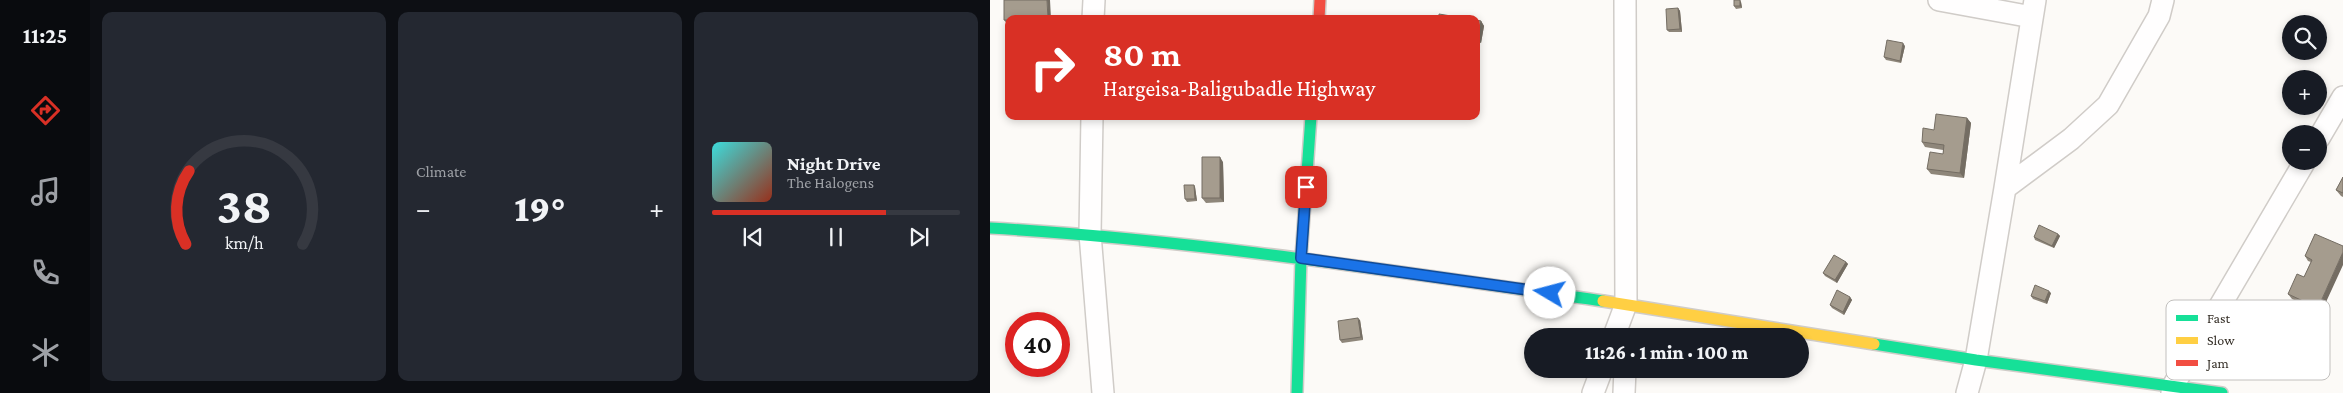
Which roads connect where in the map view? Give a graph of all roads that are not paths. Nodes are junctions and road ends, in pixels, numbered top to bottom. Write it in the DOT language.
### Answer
graph roads {
  1 [pos="1094,0"];
  2 [pos="1320,0"];
  3 [pos="1625,0"];
  4 [pos="1939,0"];
  5 [pos="2163,0"];
  6 [pos="2034,8"];
  7 [pos="1093,15"];
  8 [pos="1319,15"];
  9 [pos="2343,97"];
  10 [pos="1092,120"];
  11 [pos="1311,120"];
  12 [pos="2327,125"];
  13 [pos="2300,170"];
  14 [pos="2006,188"];
  15 [pos="990,228"];
  16 [pos="1090,234"];
  17 [pos="1301,258"];
  18 [pos="2224,300"];
  19 [pos="1626,304"];
  20 [pos="1617,328"];
  21 [pos="1626,328"];
  22 [pos="1976,360"];
  23 [pos="1599,378"];
  24 [pos="1625,378"];
  25 [pos="2172,390"];
  26 [pos="1102,393"];
  27 [pos="1297,393"];
  28 [pos="1594,393"];
  29 [pos="1624,393"];
  30 [pos="1967,393"];
  31 [pos="2222,393"];
  1 -- 7 [label="street"];
  2 -- 8 [label="main road"];
  3 -- 19 [label="street"];
  4 -- 6 [label="street"];
  5 -- 14 [label="street"];
  6 -- 14 [label="street"];
  9 -- 12 [label="street"];
  10 -- 16 [label="street"];
  11 -- 17 [label="main road"];
  13 -- 18 [label="street"];
  14 -- 22 [label="street"];
  15 -- 16 [label="main road"];
  16 -- 17 [label="main road"];
  16 -- 26 [label="street"];
  17 -- 19 [label="main road"];
  17 -- 27 [label="main road"];
  19 -- 20 [label="street"];
  19 -- 21 [label="street"];
  19 -- 22 [label="main road"];
  22 -- 25 [label="main road"];
  22 -- 30 [label="street"];
  23 -- 28 [label="street"];
  24 -- 29 [label="street"];
  25 -- 31 [label="main road"];
}
